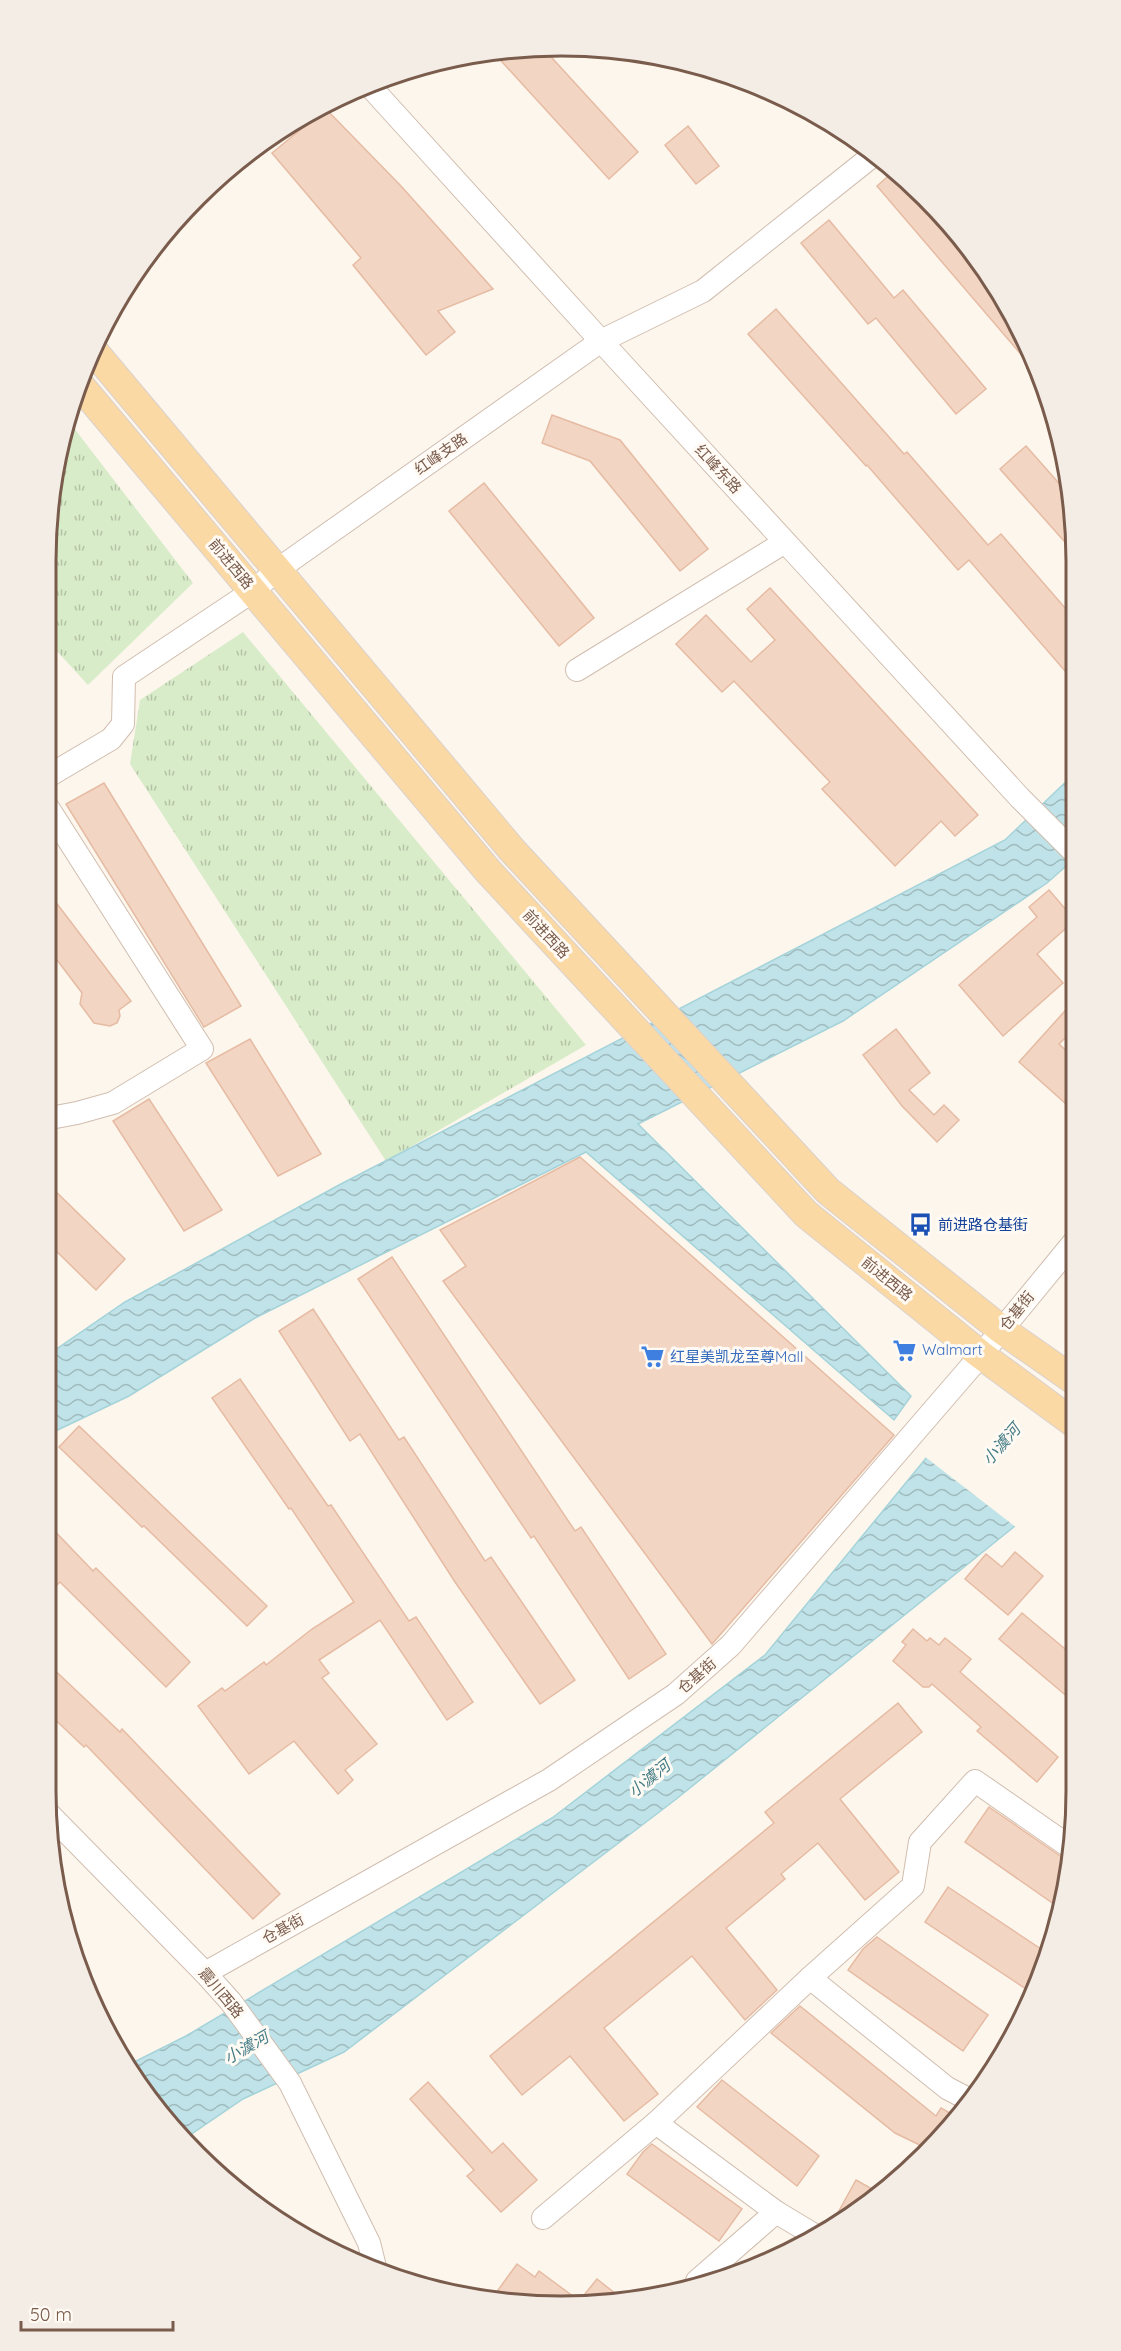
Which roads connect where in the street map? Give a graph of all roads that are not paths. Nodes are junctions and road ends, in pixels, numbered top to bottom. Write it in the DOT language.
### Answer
graph roads {
  1 [pos="374,91"];
  2 [pos="868,160"];
  3 [pos="601,341"];
  4 [pos="99,357"];
  5 [pos="85,391"];
  6 [pos="785,542"];
  7 [pos="278,570"];
  8 [pos="253,591"];
  9 [pos="577,670"];
  10 [pos="56,772"];
  11 [pos="56,820"];
  12 [pos="1066,844"];
  13 [pos="56,1117"];
  14 [pos="1066,1254"];
  15 [pos="1010,1336"];
  16 [pos="989,1361"];
  17 [pos="1066,1375"];
  18 [pos="1066,1417"];
  19 [pos="57,1822"];
  20 [pos="1062,1842"];
  21 [pos="205,1973"];
  22 [pos="810,1978"];
  23 [pos="962,2096"];
  24 [pos="656,2123"];
  25 [pos="776,2212"];
  26 [pos="543,2218"];
  27 [pos="807,2231"];
  28 [pos="373,2259"];
  29 [pos="705,2274"];
  1 -- 3 [label="street, 红峰东路"];
  2 -- 3 [label="street, 红峰支路"];
  3 -- 6 [label="street, 红峰东路"];
  3 -- 7 [label="street, 红峰支路"];
  4 -- 7 [label="main road"];
  5 -- 8 [label="main road, 前进西路"];
  6 -- 9 [label="street"];
  6 -- 12 [label="street, 红峰东路"];
  7 -- 8 [label="street, 红峰支路"];
  7 -- 15 [label="main road"];
  8 -- 10 [label="street, 红峰支路"];
  8 -- 16 [label="main road, 前进西路"];
  11 -- 13 [label="street"];
  14 -- 15 [label="street, 仓基街"];
  15 -- 16 [label="street, 仓基街"];
  15 -- 17 [label="main road"];
  16 -- 18 [label="main road, 前进西路"];
  16 -- 21 [label="street, 仓基街"];
  19 -- 21 [label="street, 震川西路"];
  20 -- 22 [label="street"];
  21 -- 28 [label="street, 震川西路"];
  22 -- 23 [label="street"];
  22 -- 24 [label="street"];
  24 -- 25 [label="street"];
  24 -- 26 [label="street"];
  25 -- 27 [label="street"];
  25 -- 29 [label="street"];
}
